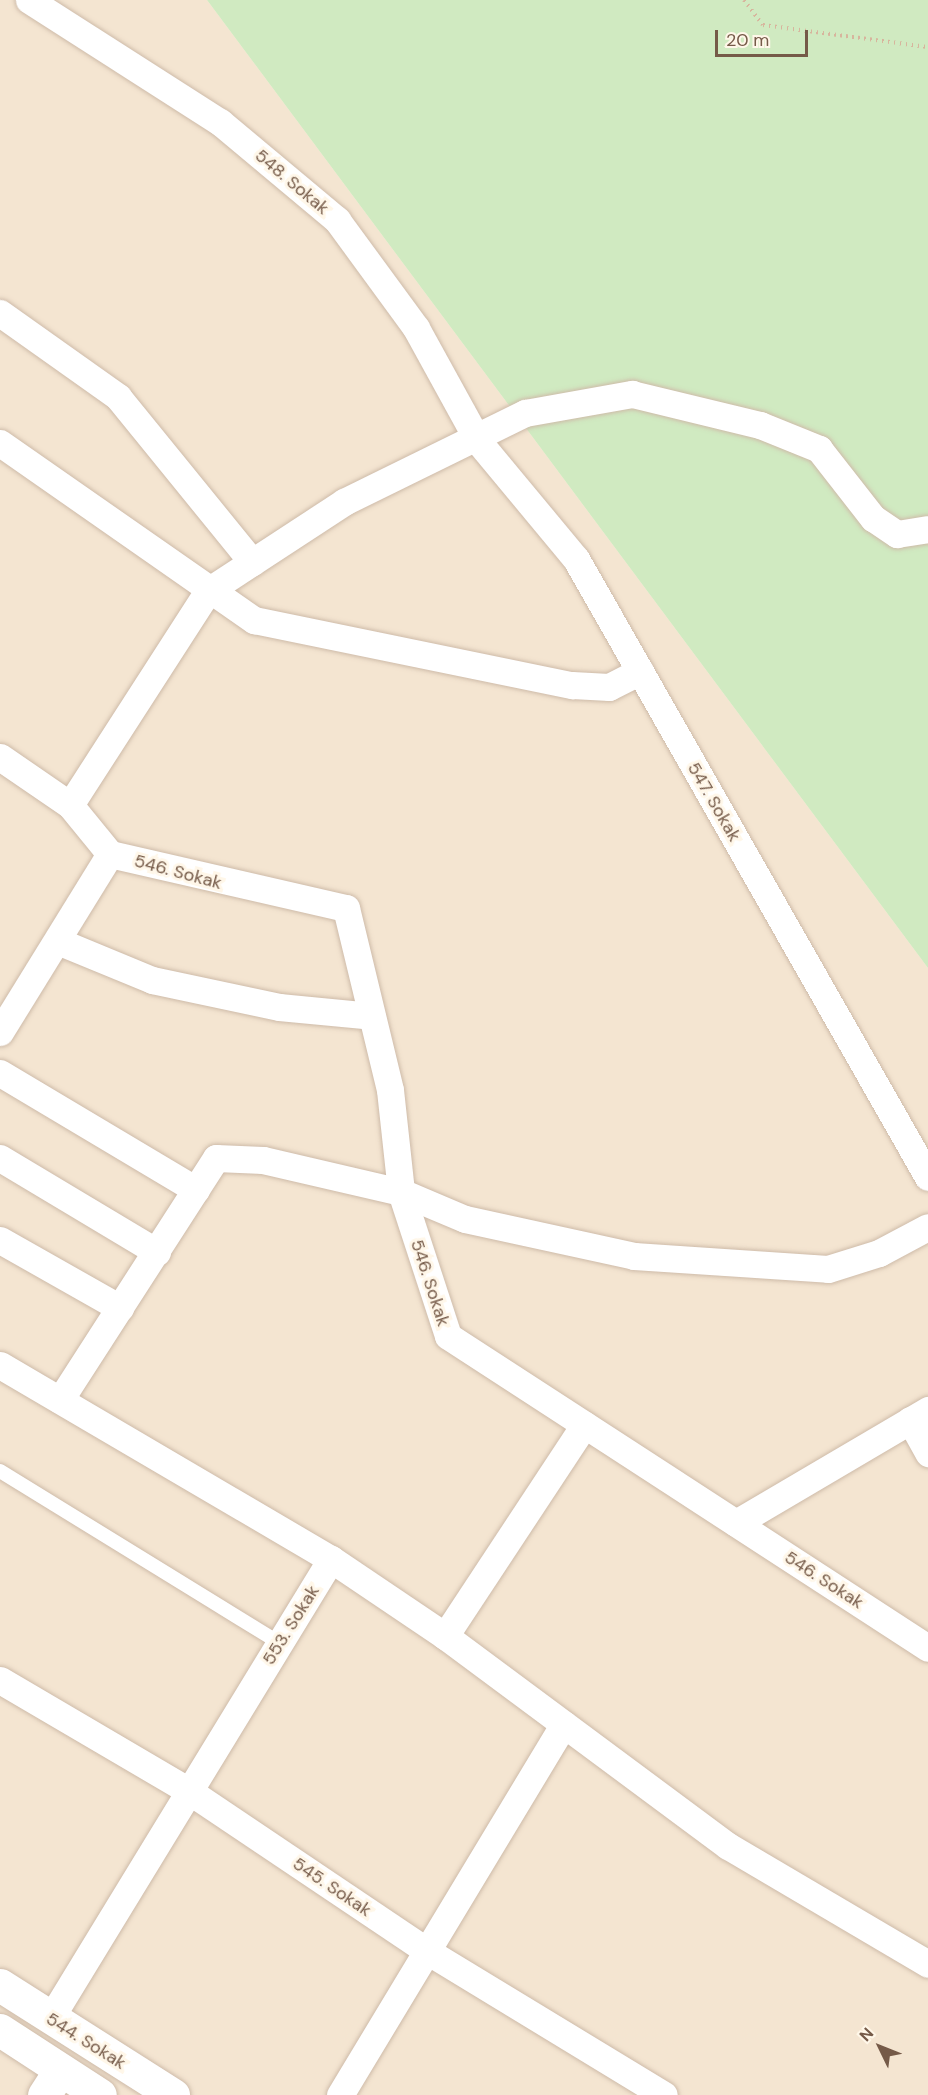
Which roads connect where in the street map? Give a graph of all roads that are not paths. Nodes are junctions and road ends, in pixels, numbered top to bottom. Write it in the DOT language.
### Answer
graph roads {
  1 [pos="29,0"];
  2 [pos="0,313"];
  3 [pos="478,441"];
  4 [pos="0,443"];
  5 [pos="928,529"];
  6 [pos="252,562"];
  7 [pos="208,591"];
  8 [pos="640,671"];
  9 [pos="0,757"];
  10 [pos="70,805"];
  11 [pos="110,854"];
  12 [pos="60,942"];
  13 [pos="372,1016"];
  14 [pos="0,1032"];
  15 [pos="0,1073"];
  16 [pos="0,1158"];
  17 [pos="928,1177"];
  18 [pos="196,1190"];
  19 [pos="400,1192"];
  20 [pos="928,1227"];
  21 [pos="0,1240"];
  22 [pos="157,1252"];
  23 [pos="120,1308"];
  24 [pos="0,1365"];
  25 [pos="60,1400"];
  26 [pos="919,1415"];
  27 [pos="584,1425"];
  28 [pos="928,1453"];
  29 [pos="0,1471"];
  30 [pos="736,1523"];
  31 [pos="332,1559"];
  32 [pos="445,1636"];
  33 [pos="280,1643"];
  34 [pos="928,1648"];
  35 [pos="0,1680"];
  36 [pos="564,1724"];
  37 [pos="189,1791"];
  38 [pos="427,1951"];
  39 [pos="928,1964"];
  40 [pos="0,1985"];
  41 [pos="50,2019"];
  42 [pos="0,2030"];
  43 [pos="52,2082"];
  44 [pos="100,2095"];
  45 [pos="173,2095"];
  46 [pos="340,2095"];
  47 [pos="664,2095"];
  1 -- 3 [label="street, 548. Sokak"];
  2 -- 6 [label="street"];
  3 -- 5 [label="street"];
  3 -- 6 [label="street"];
  3 -- 8 [label="street, 547. Sokak"];
  4 -- 7 [label="street"];
  6 -- 7 [label="street"];
  7 -- 8 [label="street"];
  7 -- 10 [label="street"];
  8 -- 17 [label="street, 547. Sokak"];
  9 -- 10 [label="street"];
  10 -- 11 [label="street"];
  11 -- 12 [label="street"];
  11 -- 13 [label="street, 546. Sokak"];
  12 -- 13 [label="street"];
  12 -- 14 [label="street"];
  13 -- 19 [label="street, 546. Sokak"];
  15 -- 18 [label="street"];
  16 -- 22 [label="street"];
  18 -- 19 [label="street"];
  18 -- 22 [label="street"];
  19 -- 20 [label="street"];
  19 -- 27 [label="street, 546. Sokak"];
  21 -- 23 [label="street"];
  22 -- 23 [label="street"];
  23 -- 25 [label="street"];
  24 -- 25 [label="street"];
  25 -- 31 [label="street"];
  26 -- 28 [label="street"];
  26 -- 30 [label="street"];
  27 -- 30 [label="street, 546. Sokak"];
  27 -- 32 [label="street"];
  29 -- 33 [label="lane"];
  30 -- 34 [label="street, 546. Sokak"];
  31 -- 32 [label="street"];
  31 -- 33 [label="street, 553. Sokak"];
  32 -- 36 [label="street"];
  33 -- 37 [label="street, 553. Sokak"];
  35 -- 37 [label="street, 545. Sokak"];
  36 -- 38 [label="street"];
  36 -- 39 [label="street"];
  37 -- 38 [label="street, 545. Sokak"];
  37 -- 41 [label="street, 553. Sokak"];
  38 -- 46 [label="street"];
  38 -- 47 [label="street, 545. Sokak"];
  40 -- 41 [label="street, 544. Sokak"];
  41 -- 45 [label="street, 544. Sokak"];
  42 -- 43 [label="street, 544. Sokak"];
  43 -- 44 [label="street, 544. Sokak"];
}
